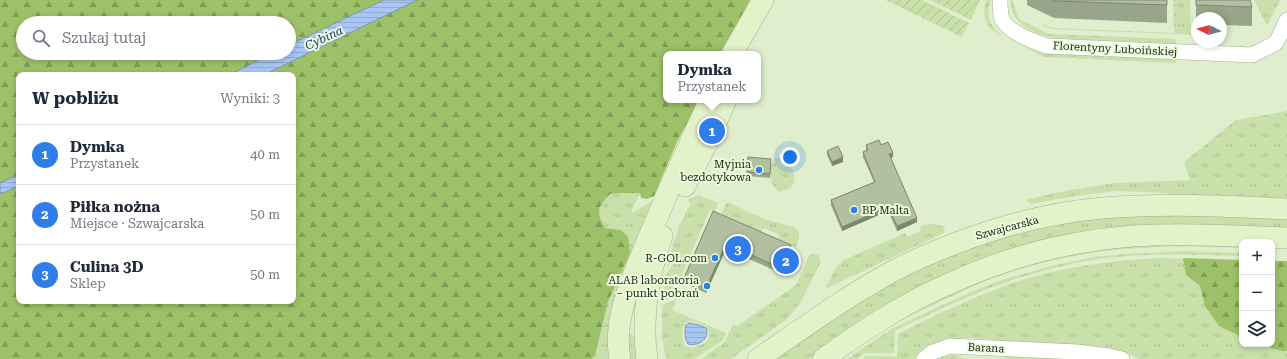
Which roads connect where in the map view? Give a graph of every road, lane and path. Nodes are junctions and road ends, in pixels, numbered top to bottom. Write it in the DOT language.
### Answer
graph roads {
  1 [pos="763,0"];
  2 [pos="769,0"];
  3 [pos="1000,0"];
  4 [pos="1287,20"];
  5 [pos="734,51"];
  6 [pos="748,51"];
  7 [pos="709,103"];
  8 [pos="725,103"];
  9 [pos="1287,208"];
  10 [pos="1287,238"];
  11 [pos="986,353"];
  12 [pos="620,359"];
  13 [pos="647,359"];
  14 [pos="758,359"];
  15 [pos="823,359"];
  16 [pos="924,359"];
  17 [pos="1122,359"];
  1 -- 5 [label="street"];
  2 -- 6 [label="street"];
  3 -- 4 [label="street, Florentyny Luboińskiej"];
  7 -- 12 [label="street"];
  8 -- 13 [label="street"];
  9 -- 14 [label="street, Szwajcarska"];
  10 -- 15 [label="street"];
  11 -- 16 [label="street, Barana"];
  11 -- 17 [label="street, Barana"];
}
